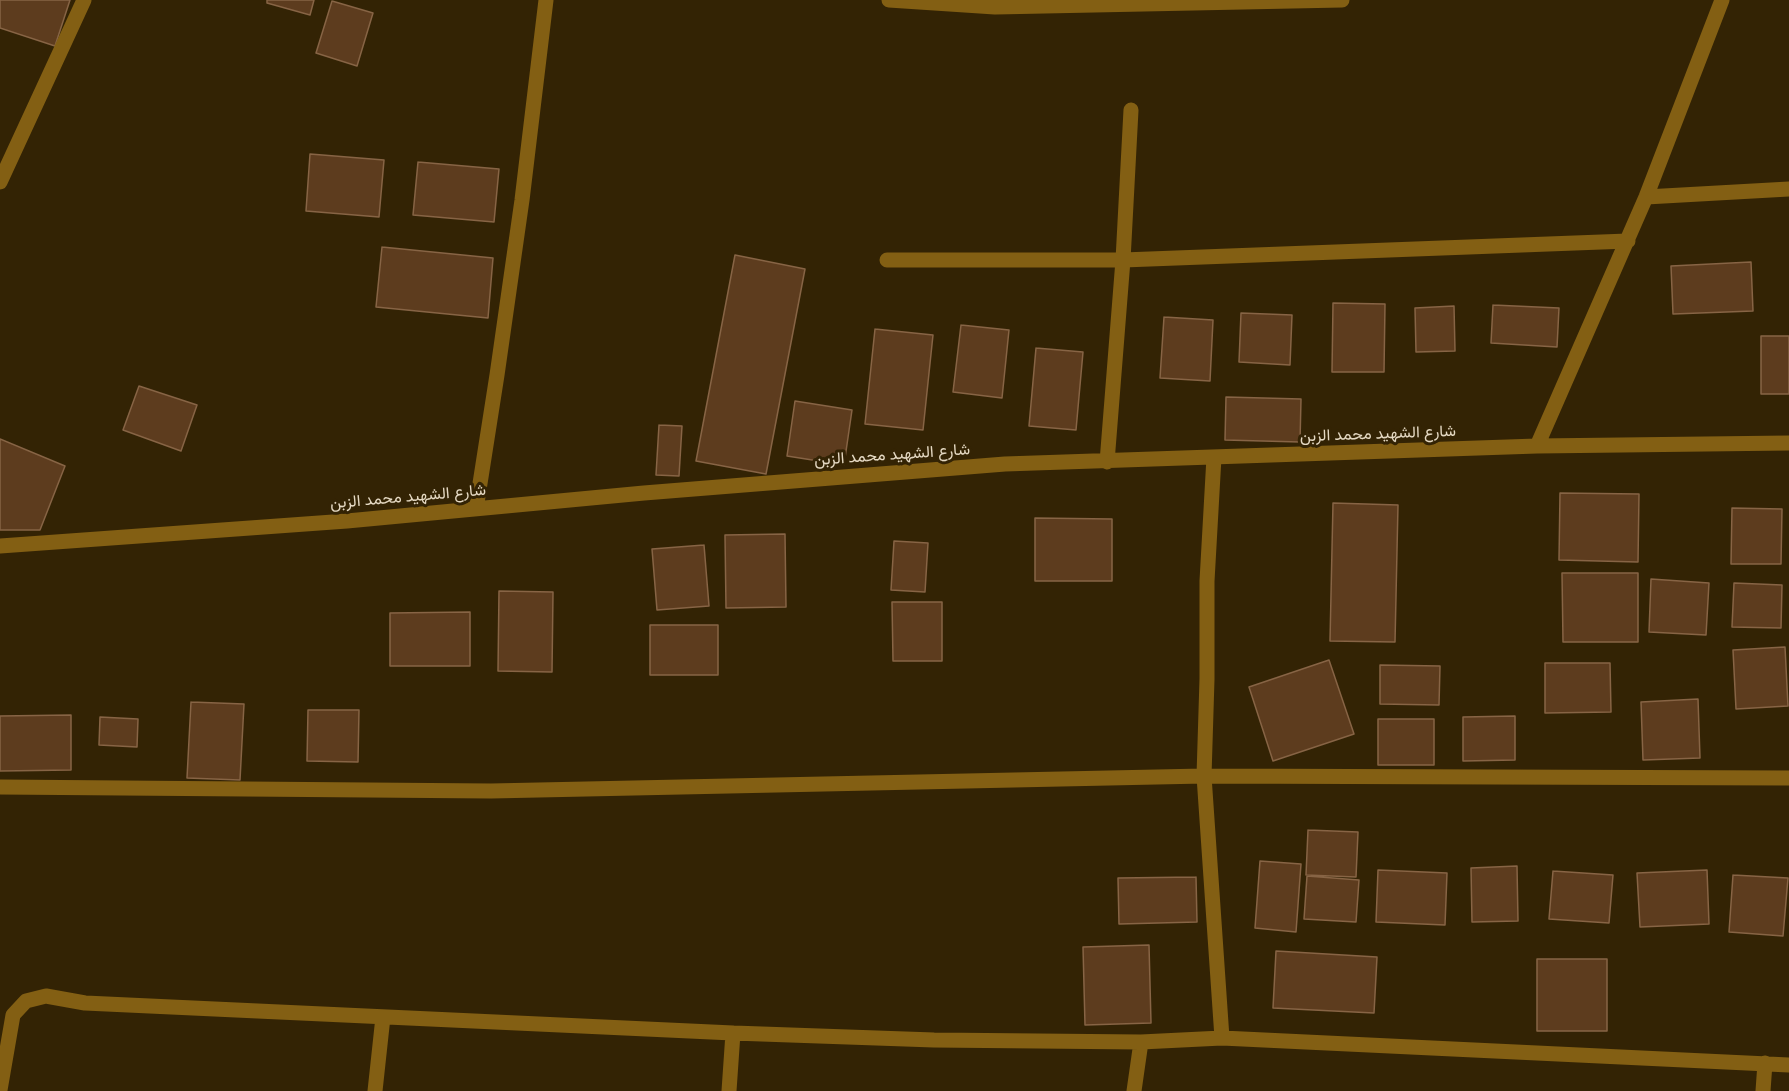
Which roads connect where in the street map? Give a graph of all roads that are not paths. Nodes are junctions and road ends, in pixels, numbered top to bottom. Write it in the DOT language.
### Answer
graph roads {
  1 [pos="84,0"];
  2 [pos="546,0"];
  3 [pos="889,0"];
  4 [pos="1342,0"];
  5 [pos="1722,0"];
  6 [pos="1131,110"];
  7 [pos="0,182"];
  8 [pos="1789,189"];
  9 [pos="1646,197"];
  10 [pos="1628,241"];
  11 [pos="887,260"];
  12 [pos="1123,260"];
  13 [pos="1789,443"];
  14 [pos="1537,446"];
  15 [pos="1214,457"];
  16 [pos="1107,462"];
  17 [pos="476,509"];
  18 [pos="0,546"];
  19 [pos="1204,776"];
  20 [pos="1789,778"];
  21 [pos="0,787"];
  22 [pos="383,1017"];
  23 [pos="734,1033"];
  24 [pos="1222,1038"];
  25 [pos="1141,1042"];
  26 [pos="1765,1063"];
  27 [pos="1789,1065"];
  28 [pos="0,1090"];
  29 [pos="375,1091"];
  30 [pos="729,1091"];
  31 [pos="1134,1091"];
  32 [pos="1763,1091"];
  1 -- 7 [label="street"];
  2 -- 17 [label="street"];
  3 -- 4 [label="street"];
  5 -- 9 [label="street"];
  6 -- 12 [label="street"];
  8 -- 9 [label="street"];
  9 -- 10 [label="street"];
  10 -- 12 [label="street"];
  10 -- 14 [label="street"];
  11 -- 12 [label="street"];
  12 -- 16 [label="street"];
  13 -- 14 [label="street, شارع الشهيد محمد الزبن"];
  14 -- 15 [label="street, شارع الشهيد محمد الزبن"];
  15 -- 16 [label="street, شارع الشهيد محمد الزبن"];
  15 -- 19 [label="street"];
  16 -- 17 [label="street, شارع الشهيد محمد الزبن"];
  17 -- 18 [label="street, شارع الشهيد محمد الزبن"];
  19 -- 20 [label="street"];
  19 -- 21 [label="street"];
  19 -- 24 [label="street"];
  22 -- 23 [label="street"];
  22 -- 28 [label="street"];
  22 -- 29 [label="street"];
  23 -- 25 [label="street"];
  23 -- 30 [label="street"];
  24 -- 25 [label="street"];
  24 -- 26 [label="street"];
  25 -- 31 [label="street"];
  26 -- 27 [label="street"];
  26 -- 32 [label="street"];
}
